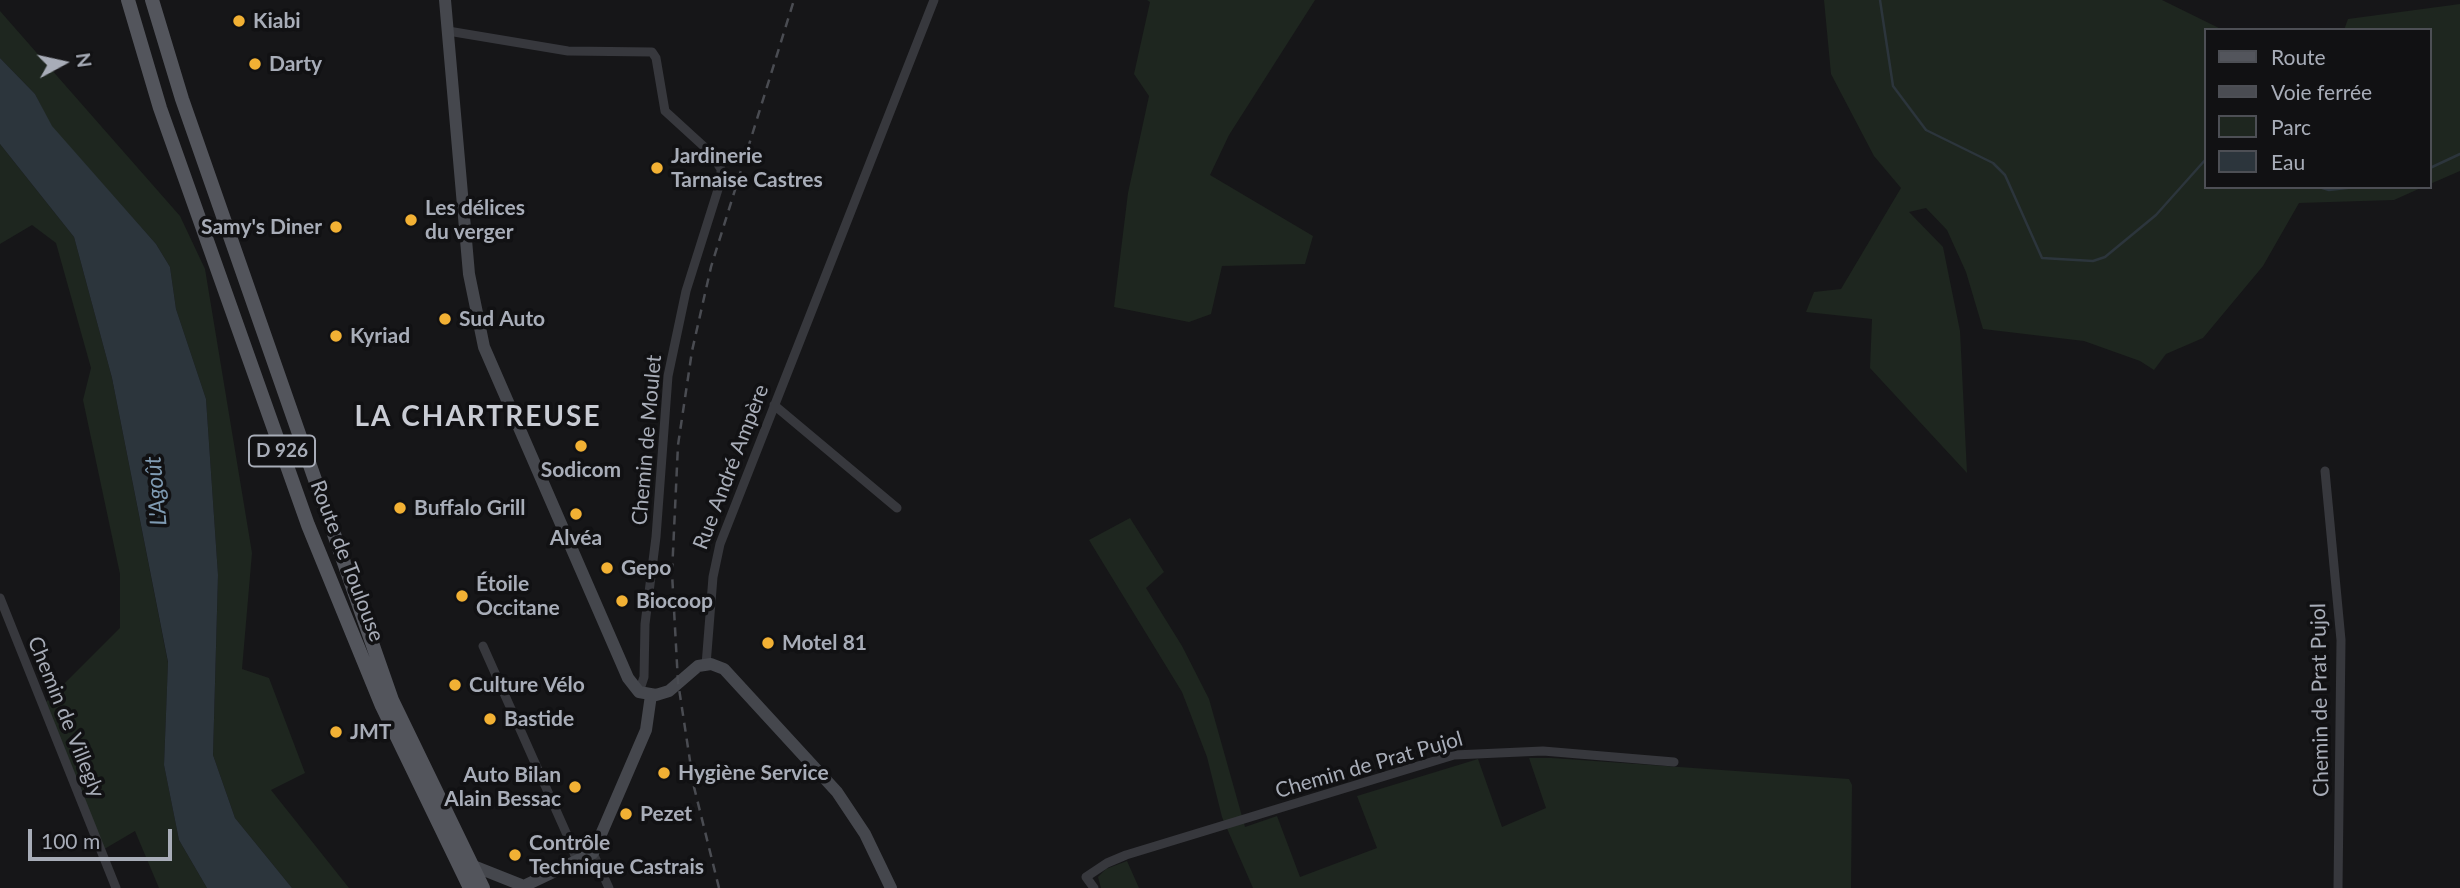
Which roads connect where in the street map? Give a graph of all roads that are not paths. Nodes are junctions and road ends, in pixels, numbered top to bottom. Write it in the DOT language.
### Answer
graph roads {
  1 [pos="128,0"];
  2 [pos="152,0"];
  3 [pos="445,0"];
  4 [pos="934,0"];
  5 [pos="448,31"];
  6 [pos="774,405"];
  7 [pos="2325,471"];
  8 [pos="897,508"];
  9 [pos="0,598"];
  10 [pos="483,646"];
  11 [pos="706,664"];
  12 [pos="645,694"];
  13 [pos="1674,762"];
  14 [pos="568,836"];
  15 [pos="593,853"];
  16 [pos="577,861"];
  17 [pos="471,865"];
  18 [pos="524,887"];
  19 [pos="116,888"];
  20 [pos="470,888"];
  21 [pos="483,888"];
  22 [pos="609,888"];
  23 [pos="891,888"];
  24 [pos="1094,888"];
  25 [pos="2338,888"];
  1 -- 20 [label="main road, Route de Toulouse / D 926"];
  2 -- 17 [label="main road, Route de Toulouse / D 926"];
  3 -- 5 [label="main road"];
  4 -- 6 [label="street, Rue André Ampère"];
  5 -- 12 [label="main road"];
  5 -- 12 [label="street, Chemin de Moulet"];
  6 -- 8 [label="street"];
  6 -- 11 [label="street, Rue André Ampère"];
  7 -- 25 [label="street, Chemin de Prat Pujol"];
  9 -- 19 [label="street, Chemin de Villegly"];
  10 -- 14 [label="street"];
  11 -- 12 [label="main road"];
  11 -- 23 [label="main road"];
  12 -- 15 [label="main road"];
  13 -- 24 [label="street, Chemin de Prat Pujol"];
  14 -- 15 [label="street"];
  14 -- 16 [label="street"];
  15 -- 16 [label="main road"];
  15 -- 22 [label="street"];
  16 -- 18 [label="main road"];
  17 -- 18 [label="main road"];
  17 -- 21 [label="main road, Route de Toulouse / D 926"];
}
